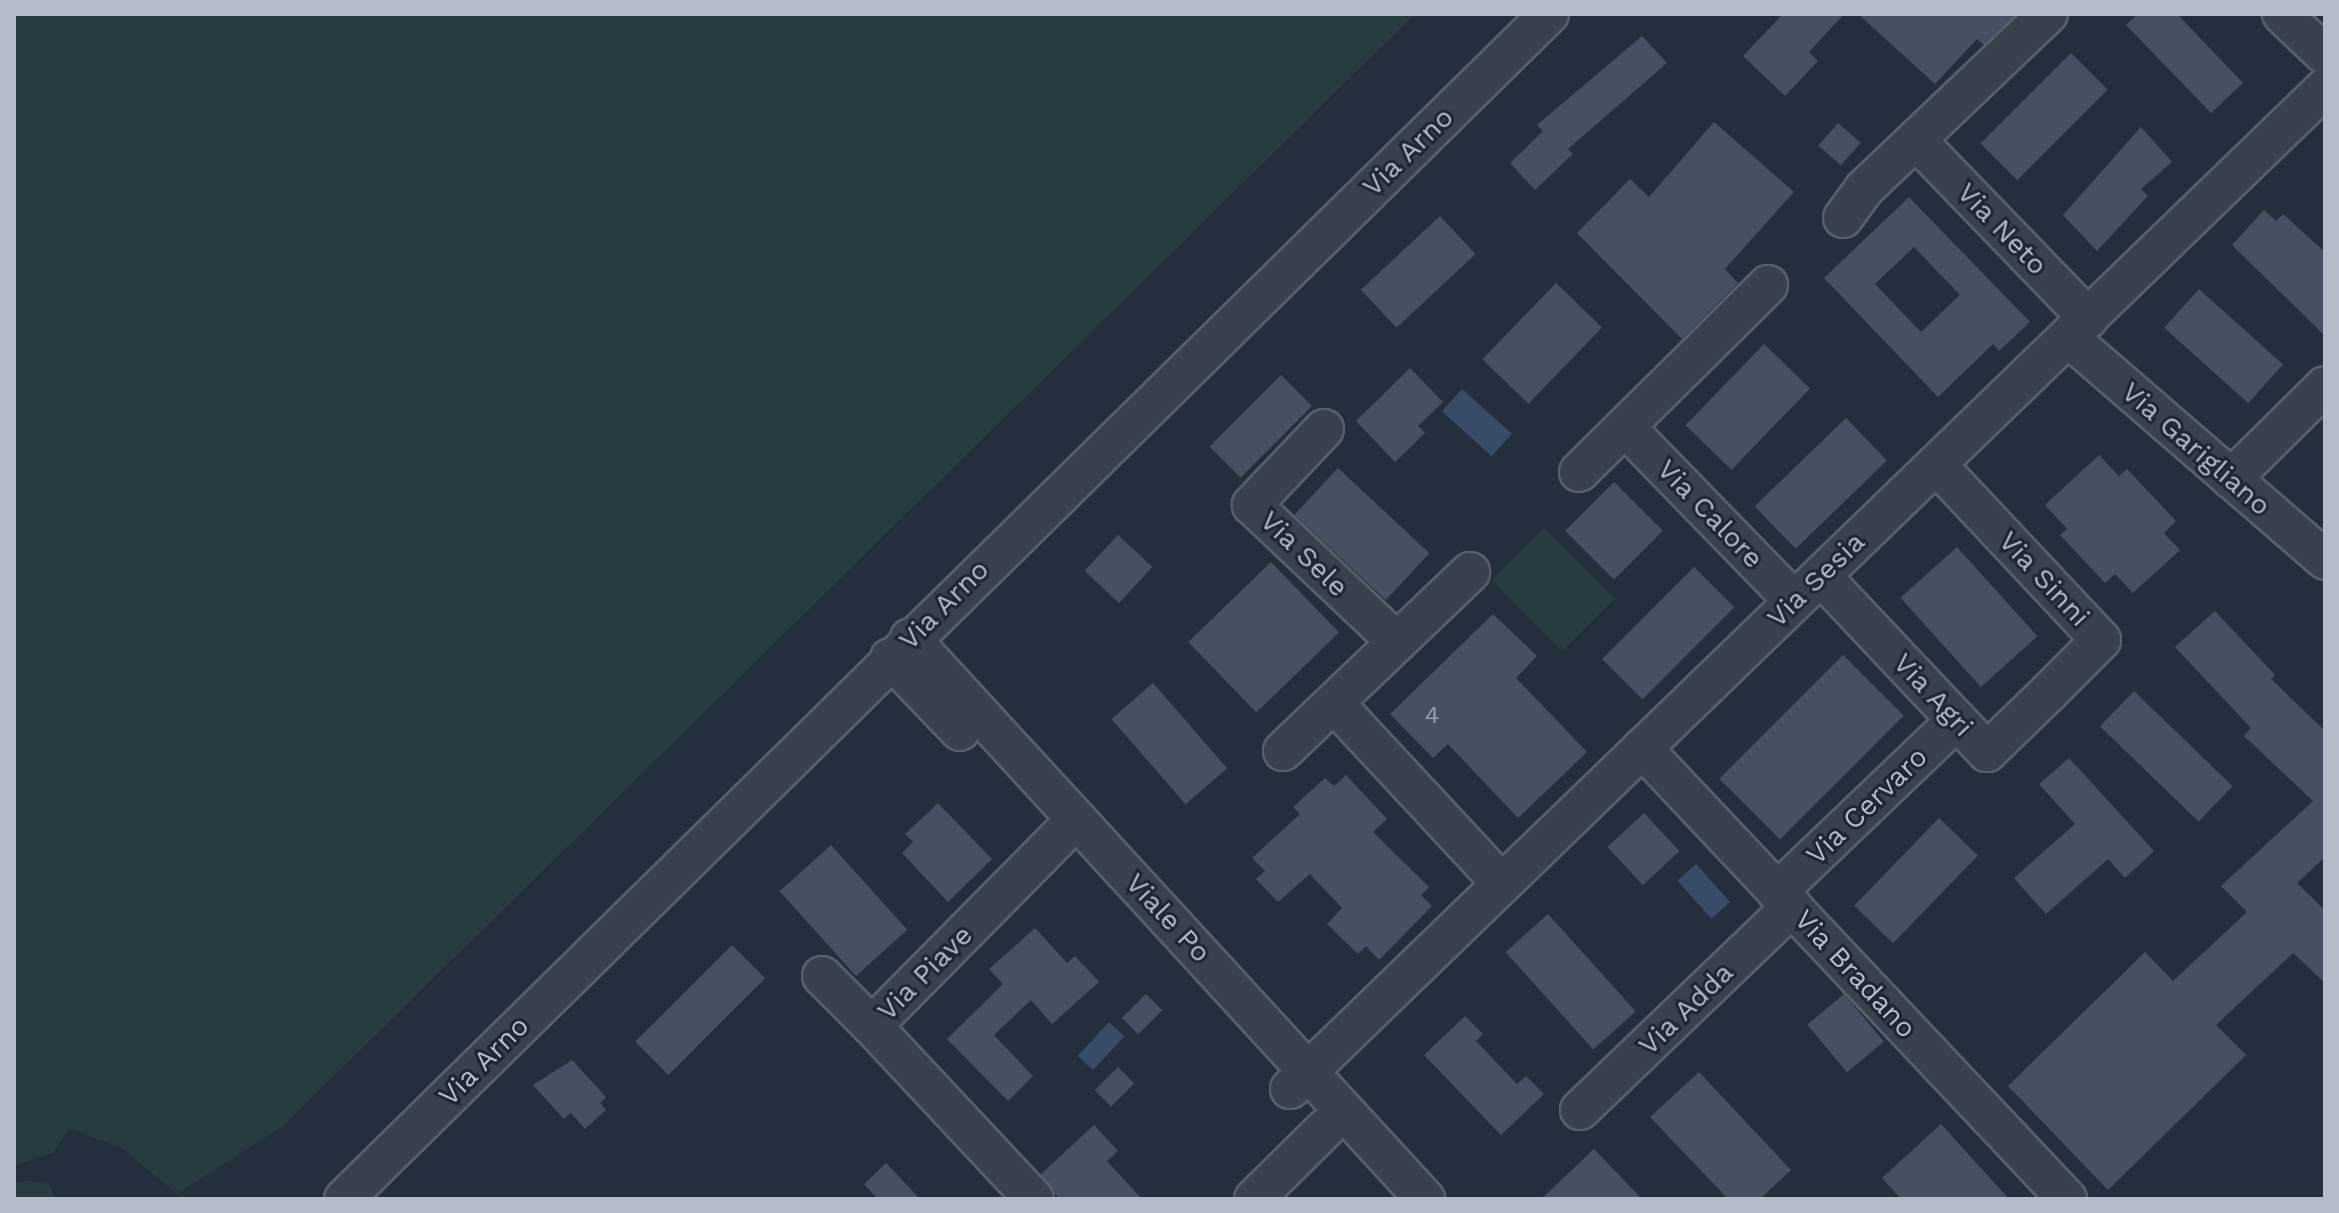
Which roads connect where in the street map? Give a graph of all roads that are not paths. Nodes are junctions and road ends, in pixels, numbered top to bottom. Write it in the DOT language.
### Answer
graph roads {
  1 [pos="1549,14"];
  2 [pos="2048,14"];
  3 [pos="2282,14"];
  4 [pos="2325,55"];
  5 [pos="2325,88"];
  6 [pos="1916,140"];
  7 [pos="1843,218"];
  8 [pos="1768,285"];
  9 [pos="2078,327"];
  10 [pos="2325,386"];
  11 [pos="1625,427"];
  12 [pos="1324,429"];
  13 [pos="1936,464"];
  14 [pos="1579,472"];
  15 [pos="2231,479"];
  16 [pos="2325,560"];
  17 [pos="1470,572"];
  18 [pos="1808,588"];
  19 [pos="1397,642"];
  20 [pos="900,648"];
  21 [pos="2048,693"];
  22 [pos="1334,703"];
  23 [pos="1957,720"];
  24 [pos="1642,748"];
  25 [pos="1283,751"];
  26 [pos="1068,828"];
  27 [pos="1502,884"];
  28 [pos="1785,899"];
  29 [pos="822,976"];
  30 [pos="872,1026"];
  31 [pos="1299,1080"];
  32 [pos="1580,1110"];
  33 [pos="1326,1128"];
  34 [pos="2060,1196"];
  35 [pos="344,1199"];
  36 [pos="1034,1199"];
  37 [pos="1254,1199"];
  38 [pos="1391,1199"];
  39 [pos="1425,1199"];
  1 -- 20 [label="street, Via Arno"];
  2 -- 6 [label="street"];
  3 -- 4 [label="street"];
  5 -- 9 [label="street, Via Sesia"];
  6 -- 7 [label="street"];
  6 -- 9 [label="street, Via Neto"];
  8 -- 11 [label="street"];
  9 -- 13 [label="street, Via Sesia"];
  9 -- 15 [label="street, Via Garigliano"];
  10 -- 15 [label="street"];
  11 -- 14 [label="street"];
  11 -- 18 [label="street, Via Calore"];
  12 -- 19 [label="street, Via Sele"];
  13 -- 18 [label="street, Via Sesia"];
  13 -- 21 [label="street, Via Sinni"];
  15 -- 16 [label="street, Via Garigliano"];
  17 -- 19 [label="street"];
  18 -- 23 [label="street, Via Agri"];
  18 -- 24 [label="street, Via Sesia"];
  19 -- 22 [label="street"];
  20 -- 26 [label="street, Viale Po"];
  20 -- 35 [label="street, Via Arno"];
  21 -- 23 [label="street, Via Agri"];
  22 -- 25 [label="street"];
  22 -- 27 [label="street"];
  23 -- 28 [label="street, Via Cervaro"];
  24 -- 27 [label="street, Via Sesia"];
  24 -- 28 [label="street, Via Bradano"];
  26 -- 30 [label="street, Via Piave"];
  26 -- 31 [label="street, Viale Po"];
  27 -- 31 [label="street, Via Sesia"];
  28 -- 32 [label="street, Via Adda"];
  28 -- 34 [label="street, Via Bradano"];
  29 -- 30 [label="street"];
  30 -- 36 [label="street, Via Piave"];
  31 -- 33 [label="street, Viale Po"];
  31 -- 39 [label="street, Viale Po"];
  33 -- 37 [label="street"];
  33 -- 38 [label="street, Viale Po"];
}
